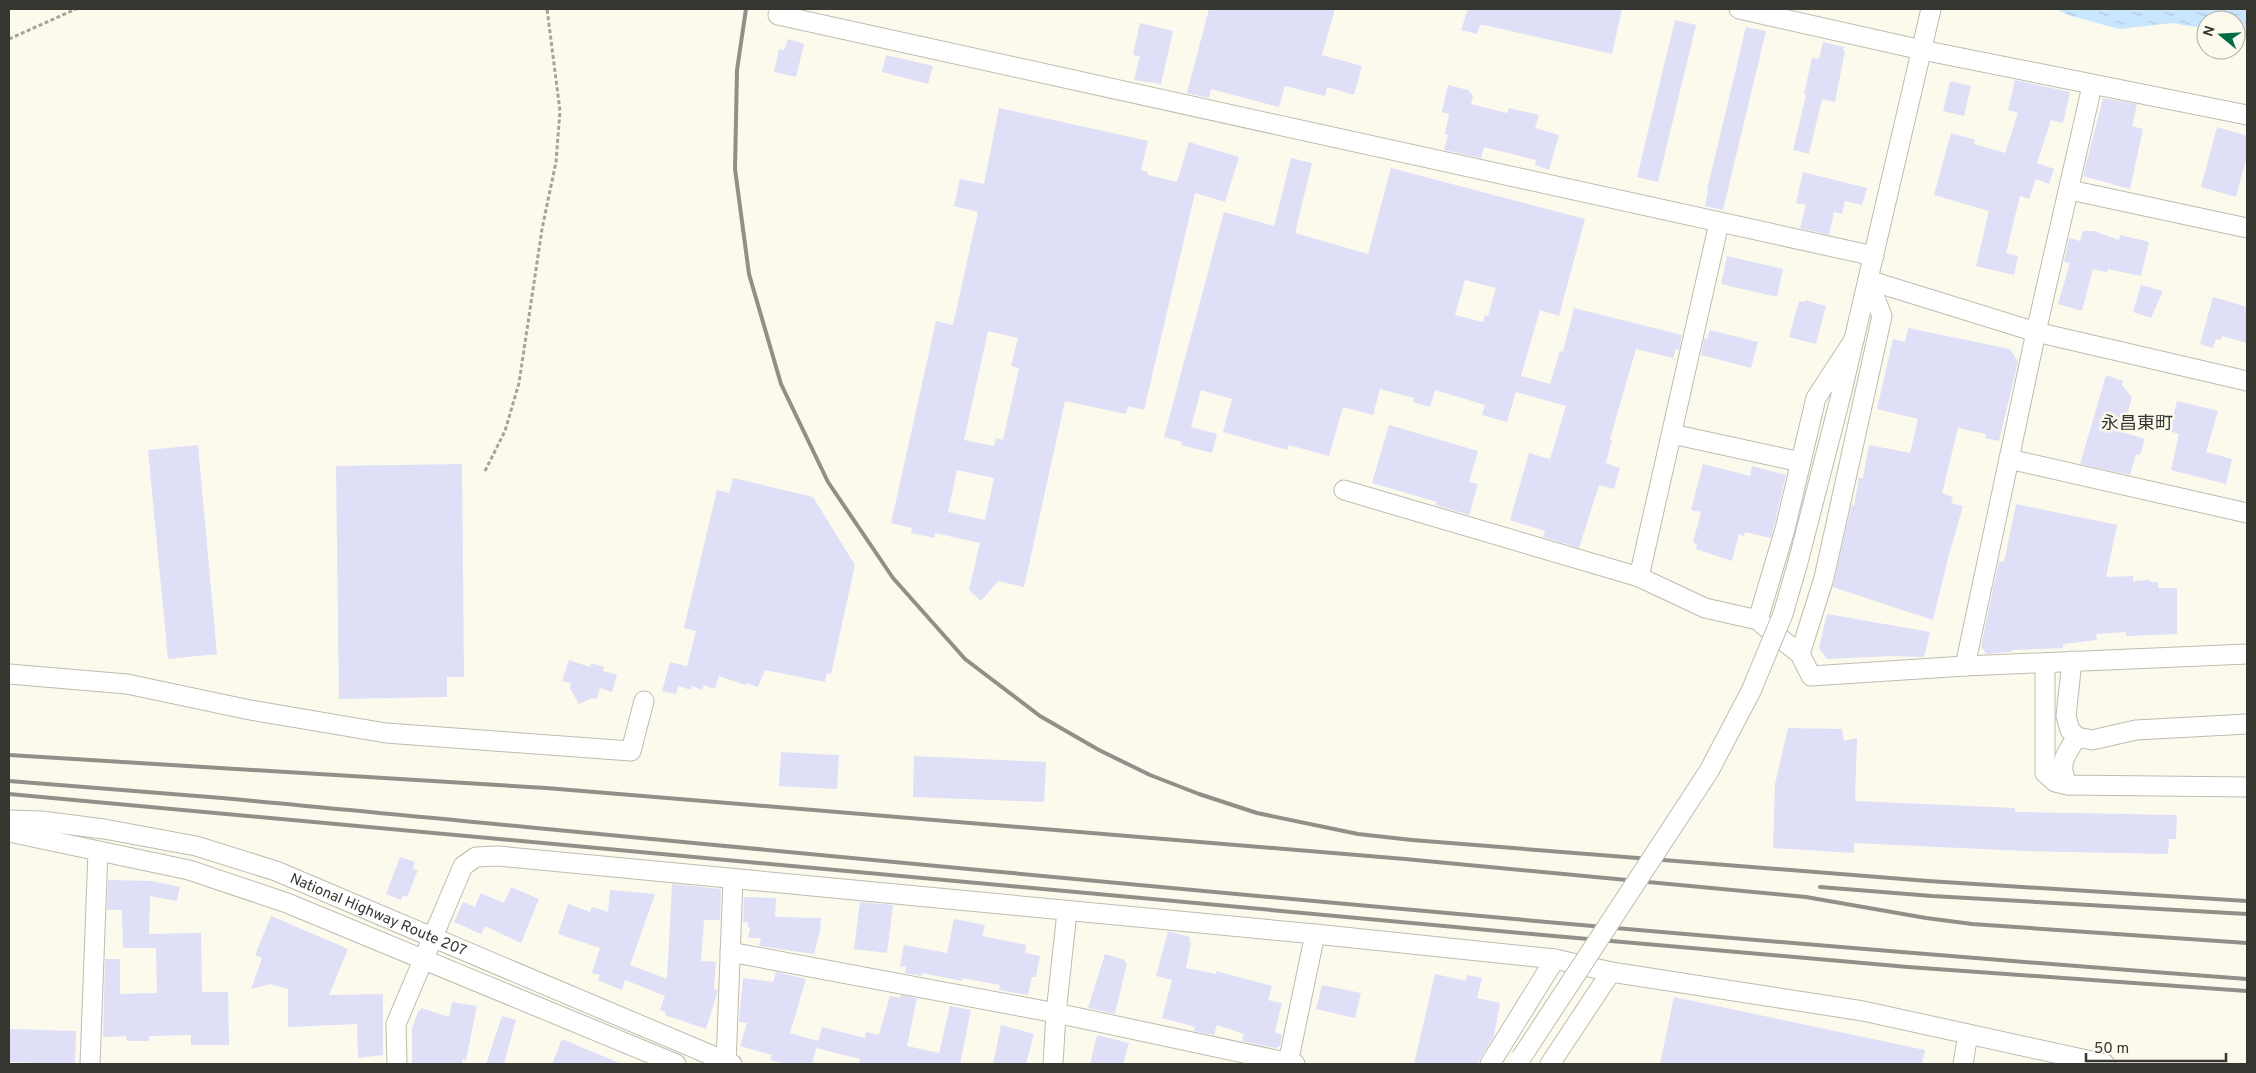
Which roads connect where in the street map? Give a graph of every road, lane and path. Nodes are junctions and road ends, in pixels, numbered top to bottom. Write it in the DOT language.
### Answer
graph roads {
  1 [pos="76,9"];
  2 [pos="547,9"];
  3 [pos="1739,9"];
  4 [pos="778,15"];
  5 [pos="1930,16"];
  6 [pos="9,38"];
  7 [pos="1922,50"];
  8 [pos="2092,86"];
  9 [pos="2247,115"];
  10 [pos="2070,190"];
  11 [pos="1719,223"];
  12 [pos="2247,228"];
  13 [pos="1874,256"];
  14 [pos="1868,280"];
  15 [pos="2036,332"];
  16 [pos="1854,340"];
  17 [pos="2247,381"];
  18 [pos="1672,434"];
  19 [pos="2009,459"];
  20 [pos="1801,462"];
  21 [pos="485,471"];
  22 [pos="1344,490"];
  23 [pos="2247,513"];
  24 [pos="1639,577"];
  25 [pos="1758,620"];
  26 [pos="1800,654"];
  27 [pos="2247,654"];
  28 [pos="2072,661"];
  29 [pos="2045,663"];
  30 [pos="1965,666"];
  31 [pos="9,674"];
  32 [pos="644,701"];
  33 [pos="2247,724"];
  34 [pos="2077,737"];
  35 [pos="2068,785"];
  36 [pos="2247,787"];
  37 [pos="9,820"];
  38 [pos="9,832"];
  39 [pos="98,851"];
  40 [pos="732,879"];
  41 [pos="1067,912"];
  42 [pos="1315,934"];
  43 [pos="433,939"];
  44 [pos="730,952"];
  45 [pos="1556,959"];
  46 [pos="423,960"];
  47 [pos="1611,972"];
  48 [pos="1056,1013"];
  49 [pos="1968,1034"];
  50 [pos="1519,1061"];
  51 [pos="728,1063"];
  52 [pos="90,1064"];
  53 [pos="397,1064"];
  54 [pos="676,1064"];
  55 [pos="1053,1064"];
  56 [pos="1292,1064"];
  57 [pos="1490,1064"];
  58 [pos="1550,1064"];
  59 [pos="1963,1064"];
  60 [pos="2105,1064"];
  1 -- 6 [label="path"];
  2 -- 21 [label="path"];
  3 -- 7 [label="street"];
  4 -- 11 [label="street"];
  5 -- 7 [label="street"];
  7 -- 8 [label="street"];
  7 -- 13 [label="street"];
  8 -- 9 [label="street"];
  8 -- 10 [label="street"];
  10 -- 12 [label="street"];
  10 -- 15 [label="street"];
  11 -- 13 [label="street"];
  11 -- 18 [label="street"];
  13 -- 14 [label="street"];
  14 -- 15 [label="street"];
  14 -- 16 [label="street"];
  14 -- 26 [label="street"];
  15 -- 17 [label="street"];
  15 -- 19 [label="street"];
  16 -- 20 [label="street"];
  16 -- 50 [label="street, bridge"];
  18 -- 20 [label="street"];
  18 -- 24 [label="street"];
  19 -- 23 [label="street"];
  19 -- 30 [label="street"];
  20 -- 25 [label="street"];
  22 -- 24 [label="street"];
  24 -- 25 [label="street"];
  25 -- 26 [label="street"];
  26 -- 30 [label="street"];
  27 -- 28 [label="street"];
  28 -- 29 [label="street"];
  28 -- 34 [label="street"];
  29 -- 30 [label="street"];
  29 -- 35 [label="street"];
  31 -- 32 [label="street"];
  33 -- 34 [label="street"];
  34 -- 35 [label="street"];
  35 -- 36 [label="street"];
  37 -- 43 [label="street, National Highway Route 207"];
  38 -- 39 [label="street"];
  39 -- 46 [label="street"];
  39 -- 52 [label="street"];
  40 -- 41 [label="street"];
  40 -- 43 [label="street"];
  40 -- 44 [label="street"];
  41 -- 42 [label="street"];
  41 -- 48 [label="street"];
  42 -- 45 [label="street"];
  42 -- 56 [label="street"];
  43 -- 46 [label="street"];
  43 -- 51 [label="street, National Highway Route 207"];
  44 -- 48 [label="street"];
  44 -- 51 [label="street"];
  45 -- 47 [label="street"];
  45 -- 57 [label="street"];
  46 -- 53 [label="street"];
  46 -- 54 [label="street"];
  47 -- 49 [label="street"];
  47 -- 58 [label="street"];
  48 -- 55 [label="street"];
  48 -- 56 [label="street"];
  49 -- 59 [label="street"];
  49 -- 60 [label="street"];
}
